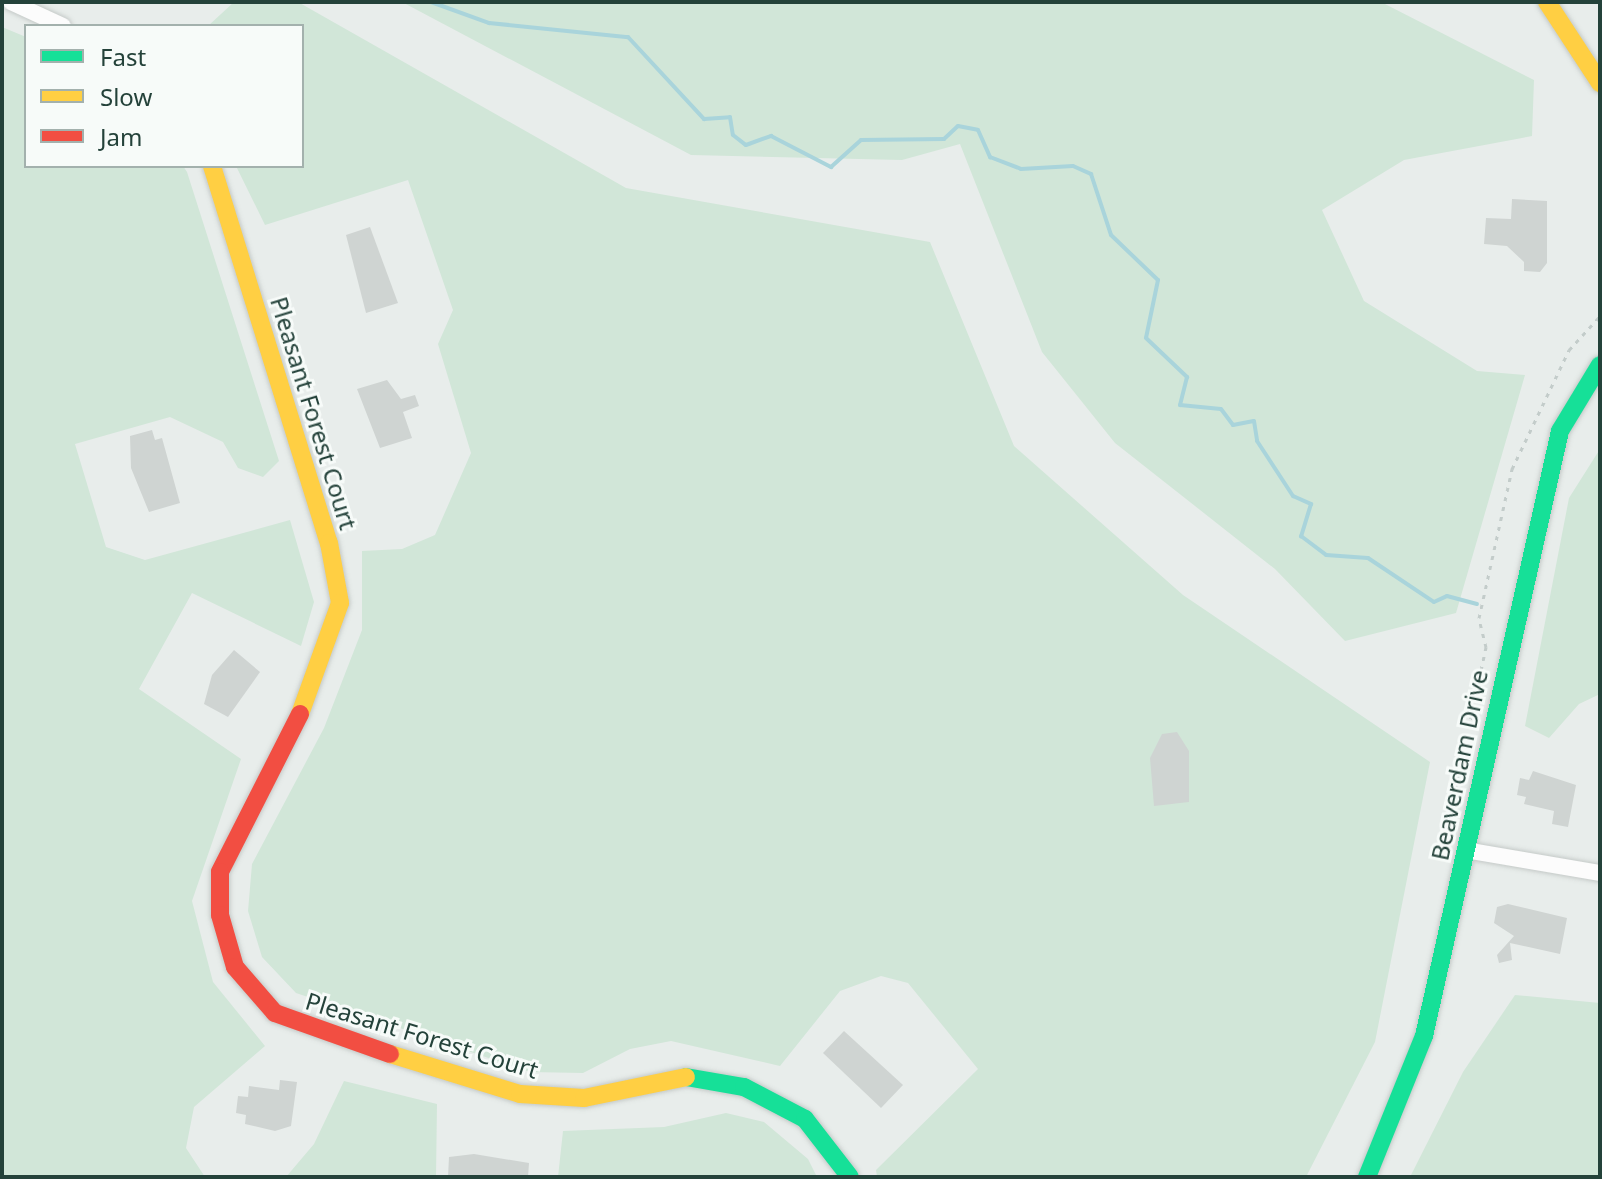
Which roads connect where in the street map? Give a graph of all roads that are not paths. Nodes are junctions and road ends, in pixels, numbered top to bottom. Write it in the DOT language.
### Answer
graph roads {
  1 [pos="11,2"];
  2 [pos="1547,2"];
  3 [pos="59,24"];
  4 [pos="1600,83"];
  5 [pos="213,168"];
  6 [pos="1600,365"];
  7 [pos="1465,850"];
  8 [pos="1600,873"];
  9 [pos="850,1177"];
  10 [pos="1367,1177"];
  1 -- 3 [label="street"];
  2 -- 4 [label="street"];
  5 -- 9 [label="street, Pleasant Forest Court"];
  6 -- 7 [label="street, Beaverdam Drive"];
  7 -- 8 [label="street"];
  7 -- 10 [label="street, Beaverdam Drive"];
}
